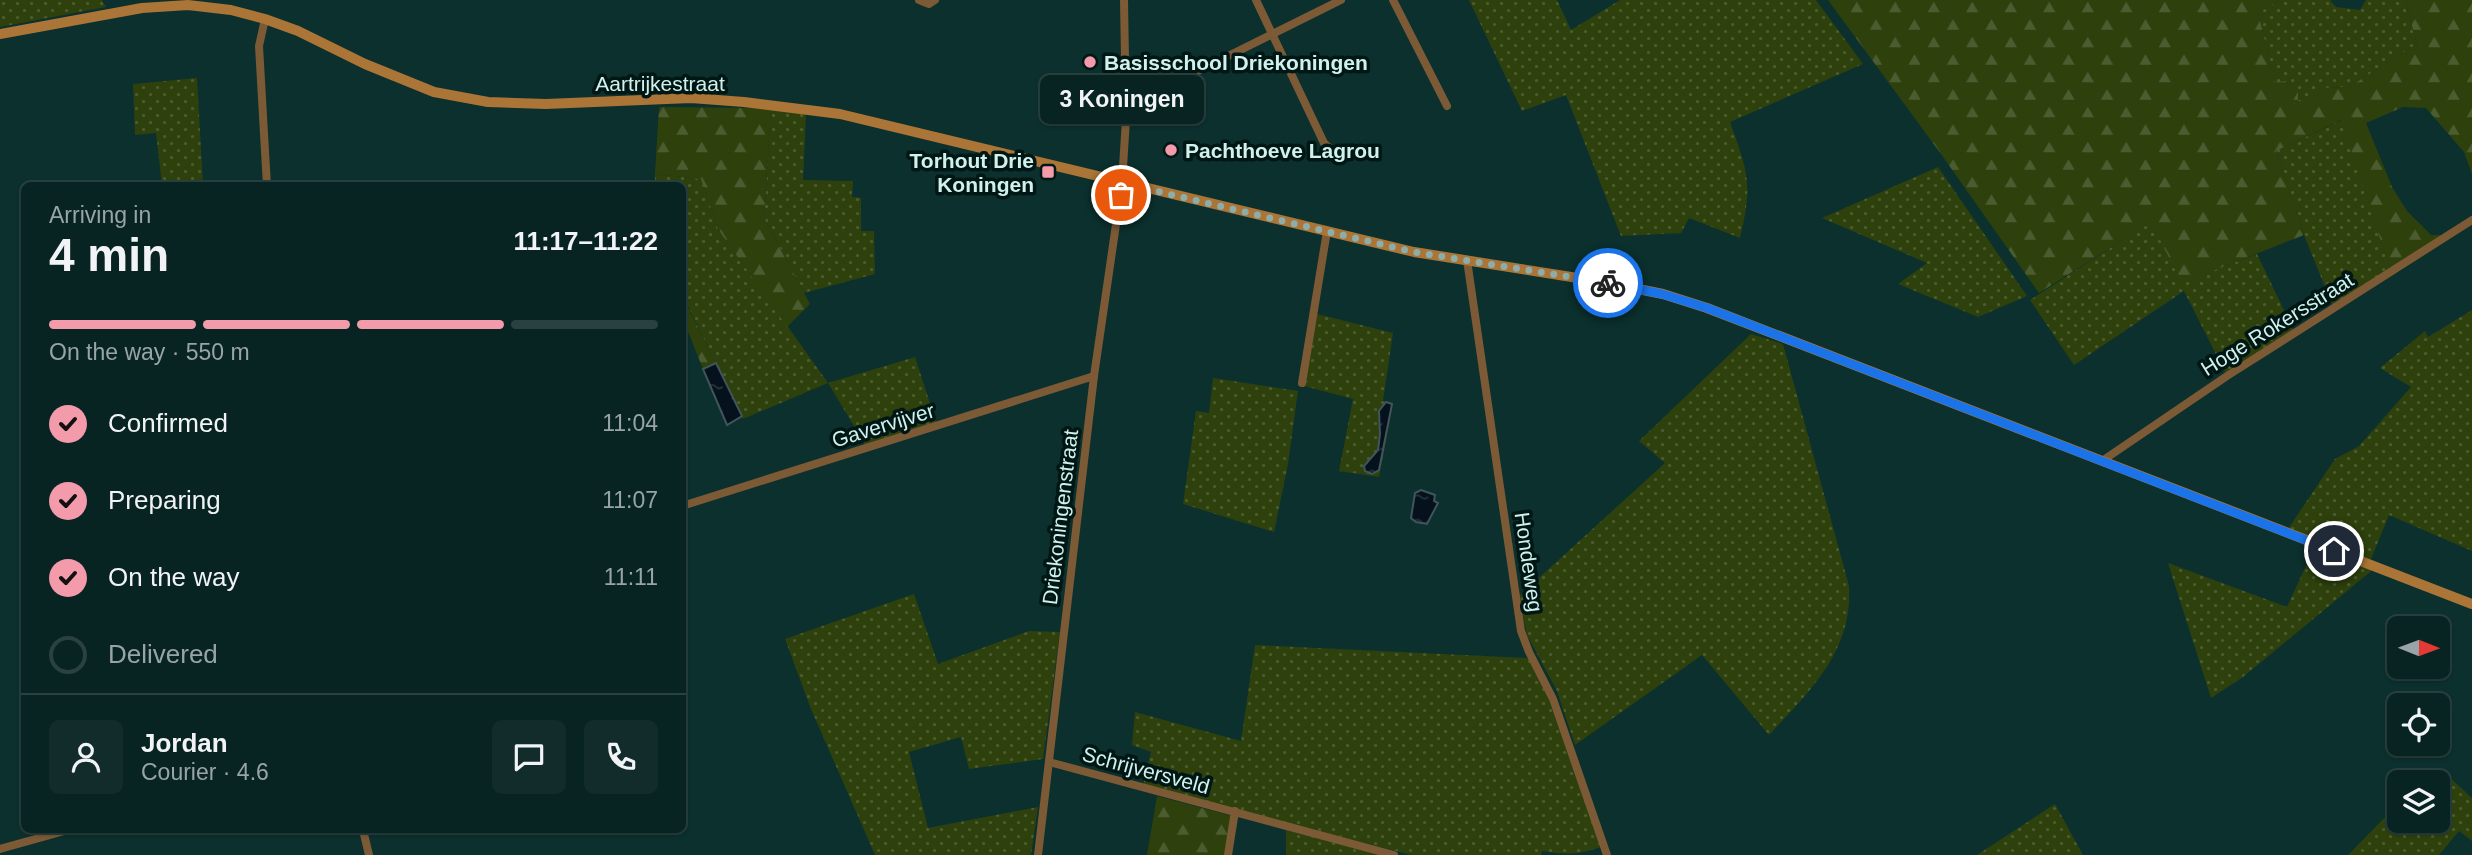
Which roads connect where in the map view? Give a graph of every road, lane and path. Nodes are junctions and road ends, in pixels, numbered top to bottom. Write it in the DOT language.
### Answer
graph roads {
  1 [pos="919,0"];
  2 [pos="935,0"];
  3 [pos="1124,0"];
  4 [pos="1256,0"];
  5 [pos="1341,0"];
  6 [pos="1393,0"];
  7 [pos="187,3"];
  8 [pos="265,19"];
  9 [pos="0,34"];
  10 [pos="1273,34"];
  11 [pos="1447,106"];
  12 [pos="1126,119"];
  13 [pos="1338,156"];
  14 [pos="267,182"];
  15 [pos="1122,183"];
  16 [pos="2472,220"];
  17 [pos="1327,231"];
  18 [pos="1467,260"];
  19 [pos="1094,376"];
  20 [pos="1302,383"];
  21 [pos="2102,461"];
  22 [pos="686,505"];
  23 [pos="2472,604"];
  24 [pos="1049,762"];
  25 [pos="1235,811"];
  26 [pos="57,833"];
  27 [pos="364,833"];
  28 [pos="0,849"];
  29 [pos="369,855"];
  30 [pos="1038,855"];
  31 [pos="1228,855"];
  32 [pos="1394,855"];
  33 [pos="1606,855"];
  1 -- 2 [label="street"];
  3 -- 12 [label="street, Driekoningenstraat"];
  4 -- 10 [label="street"];
  5 -- 10 [label="street"];
  6 -- 11 [label="street"];
  7 -- 8 [label="street, Aartrijkestraat"];
  7 -- 9 [label="street, Aartrijkestraat"];
  8 -- 14 [label="street"];
  8 -- 15 [label="street, Aartrijkestraat"];
  10 -- 12 [label="street"];
  10 -- 13 [label="street"];
  12 -- 15 [label="street, Driekoningenstraat"];
  15 -- 17 [label="street, Aartrijkestraat"];
  15 -- 19 [label="street, Driekoningenstraat"];
  16 -- 21 [label="street, Hoge Rokersstraat"];
  17 -- 18 [label="street, Aartrijkestraat"];
  17 -- 20 [label="street"];
  18 -- 21 [label="street, Aartrijkestraat"];
  18 -- 33 [label="street, Hondeweg"];
  19 -- 22 [label="street, Gavervijver"];
  19 -- 24 [label="street, Driekoningenstraat"];
  21 -- 23 [label="street, Aartrijkestraat"];
  24 -- 25 [label="street, Schrijversveld"];
  24 -- 30 [label="street, Driekoningenstraat"];
  25 -- 31 [label="street"];
  25 -- 32 [label="street, Schrijversveld"];
  26 -- 28 [label="street"];
  27 -- 29 [label="street"];
}
